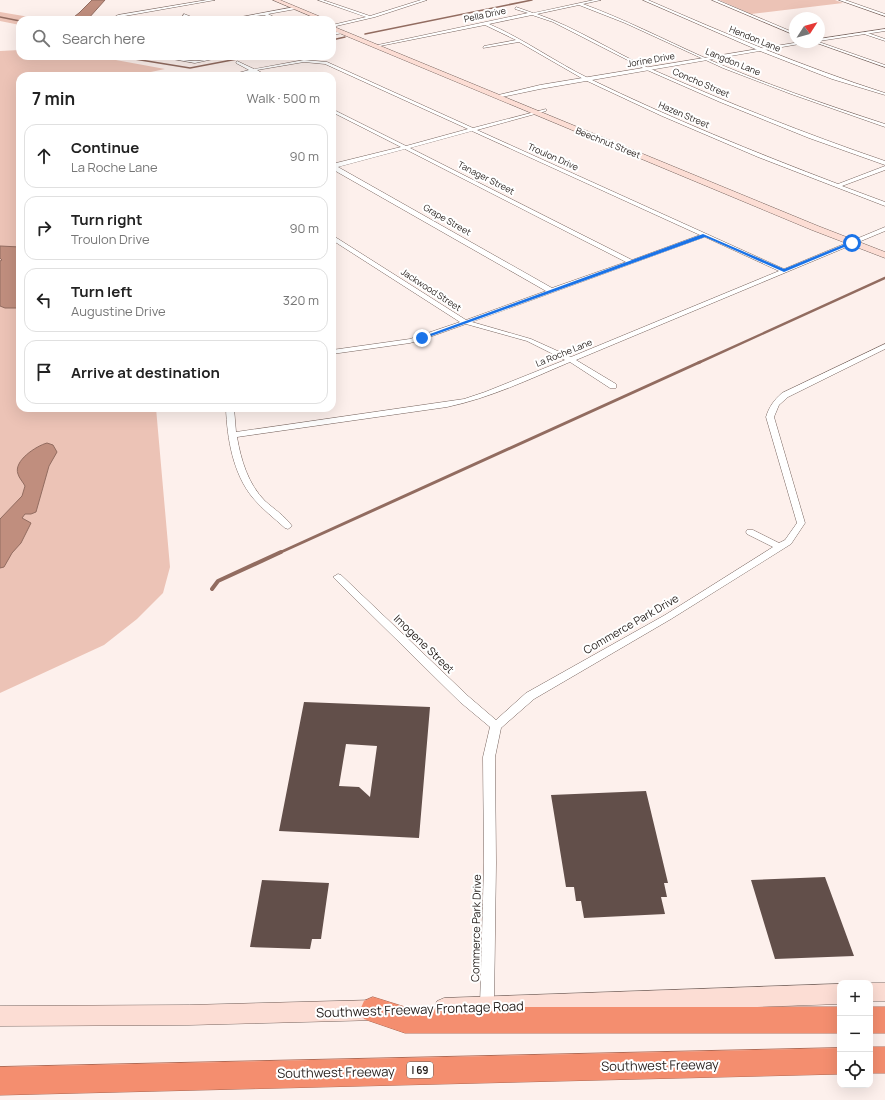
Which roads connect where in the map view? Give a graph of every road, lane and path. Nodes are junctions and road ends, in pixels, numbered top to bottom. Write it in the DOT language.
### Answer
graph roads {
  1 [pos="213,0"];
  2 [pos="276,0"];
  3 [pos="320,0"];
  4 [pos="425,0"];
  5 [pos="599,0"];
  6 [pos="645,0"];
  7 [pos="714,0"];
  8 [pos="841,0"];
  9 [pos="270,2"];
  10 [pos="579,4"];
  11 [pos="295,8"];
  12 [pos="516,8"];
  13 [pos="287,9"];
  14 [pos="533,13"];
  15 [pos="263,14"];
  16 [pos="123,16"];
  17 [pos="251,16"];
  18 [pos="268,16"];
  19 [pos="304,16"];
  20 [pos="315,16"];
  21 [pos="885,16"];
  22 [pos="370,17"];
  23 [pos="484,23"];
  24 [pos="336,24"];
  25 [pos="336,26"];
  26 [pos="336,27"];
  27 [pos="885,30"];
  28 [pos="789,31"];
  29 [pos="342,32"];
  30 [pos="336,33"];
  31 [pos="865,33"];
  32 [pos="825,39"];
  33 [pos="885,40"];
  34 [pos="520,41"];
  35 [pos="384,44"];
  36 [pos="789,45"];
  37 [pos="825,45"];
  38 [pos="375,46"];
  39 [pos="484,47"];
  40 [pos="761,50"];
  41 [pos="706,59"];
  42 [pos="183,60"];
  43 [pos="206,60"];
  44 [pos="237,62"];
  45 [pos="885,66"];
  46 [pos="441,68"];
  47 [pos="648,69"];
  48 [pos="432,70"];
  49 [pos="254,71"];
  50 [pos="249,72"];
  51 [pos="587,79"];
  52 [pos="506,94"];
  53 [pos="885,94"];
  54 [pos="497,96"];
  55 [pos="544,110"];
  56 [pos="336,112"];
  57 [pos="535,113"];
  58 [pos="885,126"];
  59 [pos="473,129"];
  60 [pos="631,145"];
  61 [pos="405,147"];
  62 [pos="621,148"];
  63 [pos="885,163"];
  64 [pos="336,165"];
  65 [pos="336,168"];
  66 [pos="885,168"];
  67 [pos="837,186"];
  68 [pos="743,191"];
  69 [pos="733,194"];
  70 [pos="885,204"];
  71 [pos="885,229"];
  72 [pos="705,235"];
  73 [pos="861,239"];
  74 [pos="336,240"];
  75 [pos="852,243"];
  76 [pos="885,248"];
  77 [pos="885,255"];
  78 [pos="632,262"];
  79 [pos="784,271"];
  80 [pos="552,291"];
  81 [pos="465,322"];
  82 [pos="885,346"];
  83 [pos="336,351"];
  84 [pos="571,360"];
  85 [pos="613,386"];
  86 [pos="230,412"];
  87 [pos="232,435"];
  88 [pos="288,526"];
  89 [pos="750,532"];
  90 [pos="779,547"];
  91 [pos="338,577"];
  92 [pos="496,726"];
  93 [pos="873,992"];
  94 [pos="885,992"];
  95 [pos="837,994"];
  96 [pos="487,1006"];
  97 [pos="373,1010"];
  98 [pos="0,1016"];
  99 [pos="837,1020"];
  100 [pos="873,1020"];
  101 [pos="885,1020"];
  102 [pos="873,1060"];
  103 [pos="885,1060"];
  104 [pos="837,1061"];
  105 [pos="0,1081"];
  1 -- 16 [label="street"];
  2 -- 11 [label="main road"];
  3 -- 22 [label="street"];
  4 -- 22 [label="street"];
  5 -- 10 [label="street, Pella Drive"];
  6 -- 40 [label="street, Hendon Lane"];
  7 -- 28 [label="street"];
  8 -- 21 [label="street"];
  9 -- 13 [label="main road"];
  10 -- 14 [label="street, Pella Drive"];
  10 -- 41 [label="street, Langdon Lane"];
  11 -- 13 [label="street"];
  11 -- 20 [label="main road"];
  12 -- 14 [label="street, Concho Street"];
  13 -- 15 [label="street"];
  13 -- 19 [label="main road"];
  14 -- 23 [label="street, Pella Drive"];
  14 -- 47 [label="street, Concho Street"];
  15 -- 17 [label="street"];
  15 -- 18 [label="street"];
  22 -- 24 [label="street"];
  23 -- 34 [label="street, Hazen Street"];
  23 -- 35 [label="street, Pella Drive"];
  25 -- 35 [label="main road, Beechnut Street"];
  26 -- 29 [label="main road, Beechnut Street"];
  27 -- 31 [label="street"];
  29 -- 30 [label="street"];
  29 -- 38 [label="main road, Beechnut Street"];
  31 -- 32 [label="street"];
  31 -- 33 [label="street"];
  34 -- 39 [label="street"];
  34 -- 51 [label="street, Hazen Street"];
  35 -- 38 [label="street, Pella Drive"];
  35 -- 46 [label="main road, Beechnut Street"];
  36 -- 40 [label="street, Jorine Drive"];
  37 -- 45 [label="street"];
  38 -- 48 [label="main road, Beechnut Street"];
  40 -- 41 [label="street, Jorine Drive"];
  40 -- 53 [label="street, Hendon Lane"];
  41 -- 47 [label="street, Jorine Drive"];
  41 -- 58 [label="street, Langdon Lane"];
  42 -- 43 [label="street"];
  44 -- 49 [label="street"];
  46 -- 48 [label="main road"];
  46 -- 52 [label="main road, Beechnut Street"];
  47 -- 51 [label="street, Jorine Drive"];
  47 -- 63 [label="street, Concho Street"];
  48 -- 54 [label="main road, Beechnut Street"];
  49 -- 50 [label="street"];
  49 -- 59 [label="street, Troulon Drive"];
  51 -- 52 [label="street, Jorine Drive"];
  51 -- 67 [label="street, Hazen Street"];
  52 -- 54 [label="street, Jorine Drive"];
  52 -- 55 [label="main road, Beechnut Street"];
  54 -- 57 [label="main road, Beechnut Street"];
  55 -- 57 [label="street"];
  55 -- 60 [label="main road, Beechnut Street"];
  56 -- 61 [label="street, Tanager Street"];
  57 -- 59 [label="street"];
  57 -- 62 [label="main road, Beechnut Street"];
  59 -- 61 [label="street"];
  59 -- 72 [label="street, Troulon Drive"];
  60 -- 62 [label="main road"];
  60 -- 68 [label="main road, Beechnut Street"];
  61 -- 64 [label="street"];
  61 -- 78 [label="street, Tanager Street"];
  62 -- 69 [label="main road, Beechnut Street"];
  65 -- 80 [label="street, Grape Street"];
  66 -- 67 [label="street"];
  67 -- 70 [label="street, Hazen Street"];
  68 -- 69 [label="main road"];
  68 -- 73 [label="main road, Beechnut Street"];
  69 -- 75 [label="main road, Beechnut Street"];
  71 -- 73 [label="street, La Roche Lane"];
  72 -- 78 [label="street"];
  72 -- 79 [label="street, Troulon Drive"];
  73 -- 75 [label="street, La Roche Lane"];
  73 -- 76 [label="main road, Beechnut Street"];
  74 -- 81 [label="street, Jackwood Street"];
  75 -- 77 [label="main road, Beechnut Street"];
  75 -- 79 [label="street, La Roche Lane"];
  78 -- 80 [label="street"];
  79 -- 84 [label="street, La Roche Lane"];
  80 -- 81 [label="street"];
  81 -- 83 [label="street"];
  81 -- 84 [label="street, Jackwood Street"];
  82 -- 90 [label="street, Commerce Park Drive"];
  84 -- 85 [label="street, Jackwood Street"];
  84 -- 87 [label="street, La Roche Lane"];
  86 -- 87 [label="street"];
  87 -- 88 [label="street"];
  89 -- 90 [label="street"];
  90 -- 92 [label="street, Commerce Park Drive"];
  91 -- 92 [label="street, Imogene Street"];
  92 -- 96 [label="street, Commerce Park Drive"];
  93 -- 94 [label="main road"];
  95 -- 96 [label="main road, Southwest Freeway Frontage Road"];
  96 -- 97 [label="main road, Southwest Freeway Frontage Road"];
  97 -- 98 [label="main road, Southwest Freeway Frontage Road"];
  97 -- 99 [label="highway"];
  100 -- 101 [label="highway"];
  102 -- 103 [label="highway"];
  104 -- 105 [label="highway, Southwest Freeway / I 69"];
}
